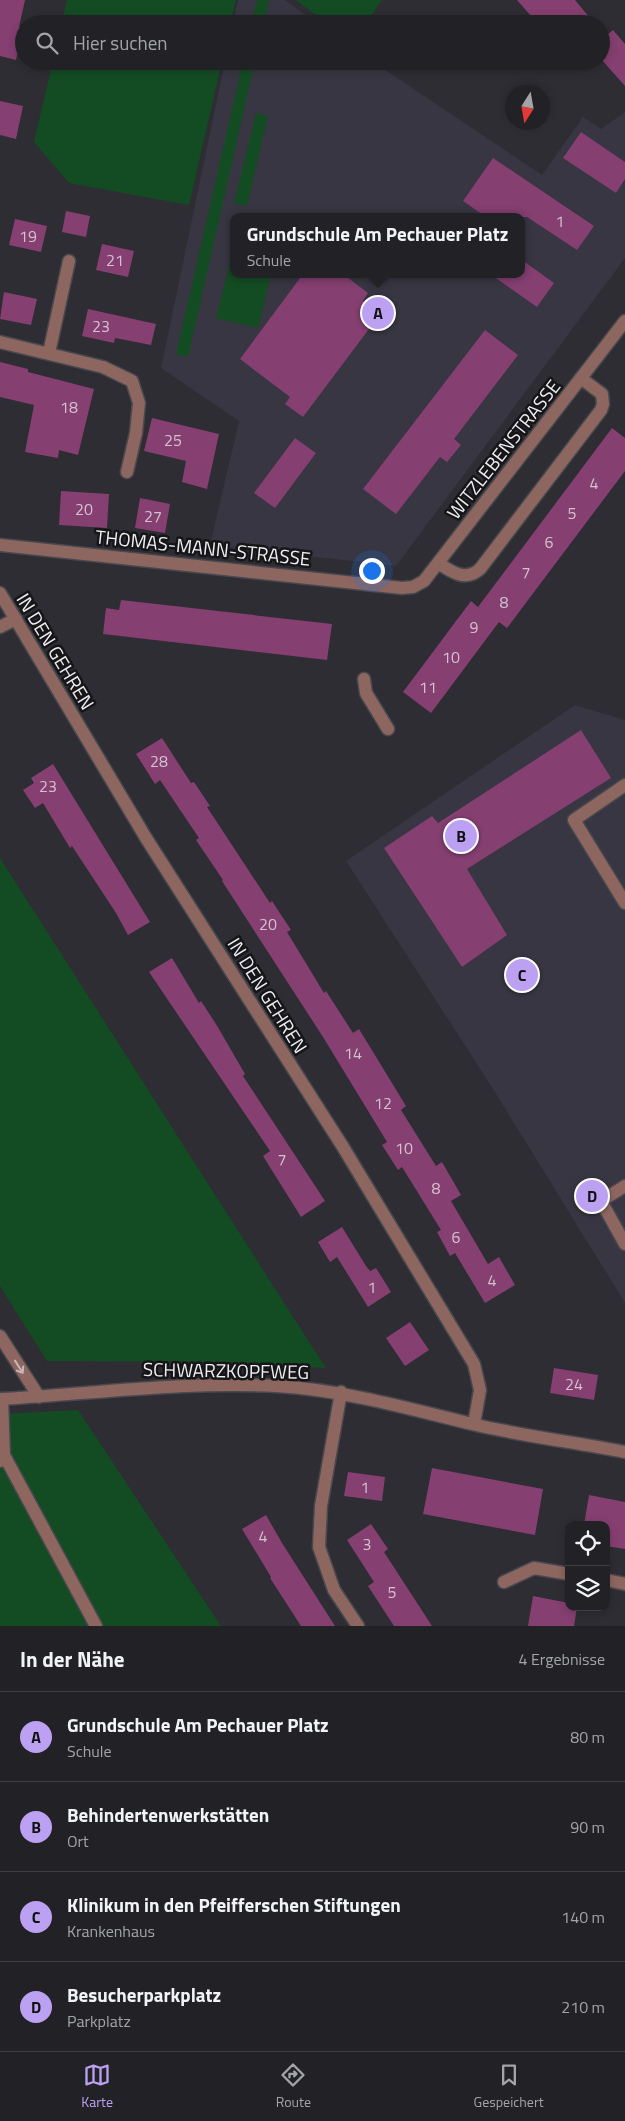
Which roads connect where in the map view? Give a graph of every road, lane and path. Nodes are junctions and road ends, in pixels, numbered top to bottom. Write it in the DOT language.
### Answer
graph roads {
  1 [pos="69,261"];
  2 [pos="625,321"];
  3 [pos="0,342"];
  4 [pos="49,353"];
  5 [pos="582,378"];
  6 [pos="128,472"];
  7 [pos="0,545"];
  8 [pos="438,563"];
  9 [pos="402,588"];
  10 [pos="0,593"];
  11 [pos="16,619"];
  12 [pos="0,627"];
  13 [pos="364,678"];
  14 [pos="388,729"];
  15 [pos="625,785"];
  16 [pos="625,903"];
  17 [pos="625,1186"];
  18 [pos="625,1244"];
  19 [pos="0,1336"];
  20 [pos="341,1392"];
  21 [pos="38,1397"];
  22 [pos="1,1399"];
  23 [pos="474,1424"];
  24 [pos="625,1452"];
  25 [pos="2,1458"];
  26 [pos="565,1573"];
  27 [pos="610,1581"];
  28 [pos="504,1582"];
  29 [pos="625,1584"];
  30 [pos="96,1626"];
  31 [pos="358,1626"];
  1 -- 4 [label="street"];
  2 -- 5 [label="street, WITZLEBENSTRASSE"];
  3 -- 4 [label="street"];
  4 -- 6 [label="street"];
  5 -- 8 [label="street, WITZLEBENSTRASSE"];
  5 -- 8 [label="street"];
  7 -- 9 [label="street, THOMAS-MANN-STRASSE"];
  8 -- 9 [label="street, WITZLEBENSTRASSE"];
  10 -- 11 [label="street, IN DEN GEHREN"];
  11 -- 12 [label="street"];
  11 -- 23 [label="street, IN DEN GEHREN"];
  13 -- 14 [label="street"];
  15 -- 16 [label="street"];
  17 -- 18 [label="street"];
  19 -- 21 [label="street, one-way"];
  20 -- 21 [label="street, SCHWARZKOPFWEG"];
  20 -- 23 [label="street, SCHWARZKOPFWEG"];
  20 -- 31 [label="street"];
  21 -- 22 [label="street, SCHWARZKOPFWEG"];
  22 -- 25 [label="street"];
  23 -- 24 [label="street, SCHWARZKOPFWEG"];
  25 -- 30 [label="street"];
  26 -- 28 [label="street"];
  27 -- 29 [label="street"];
}
